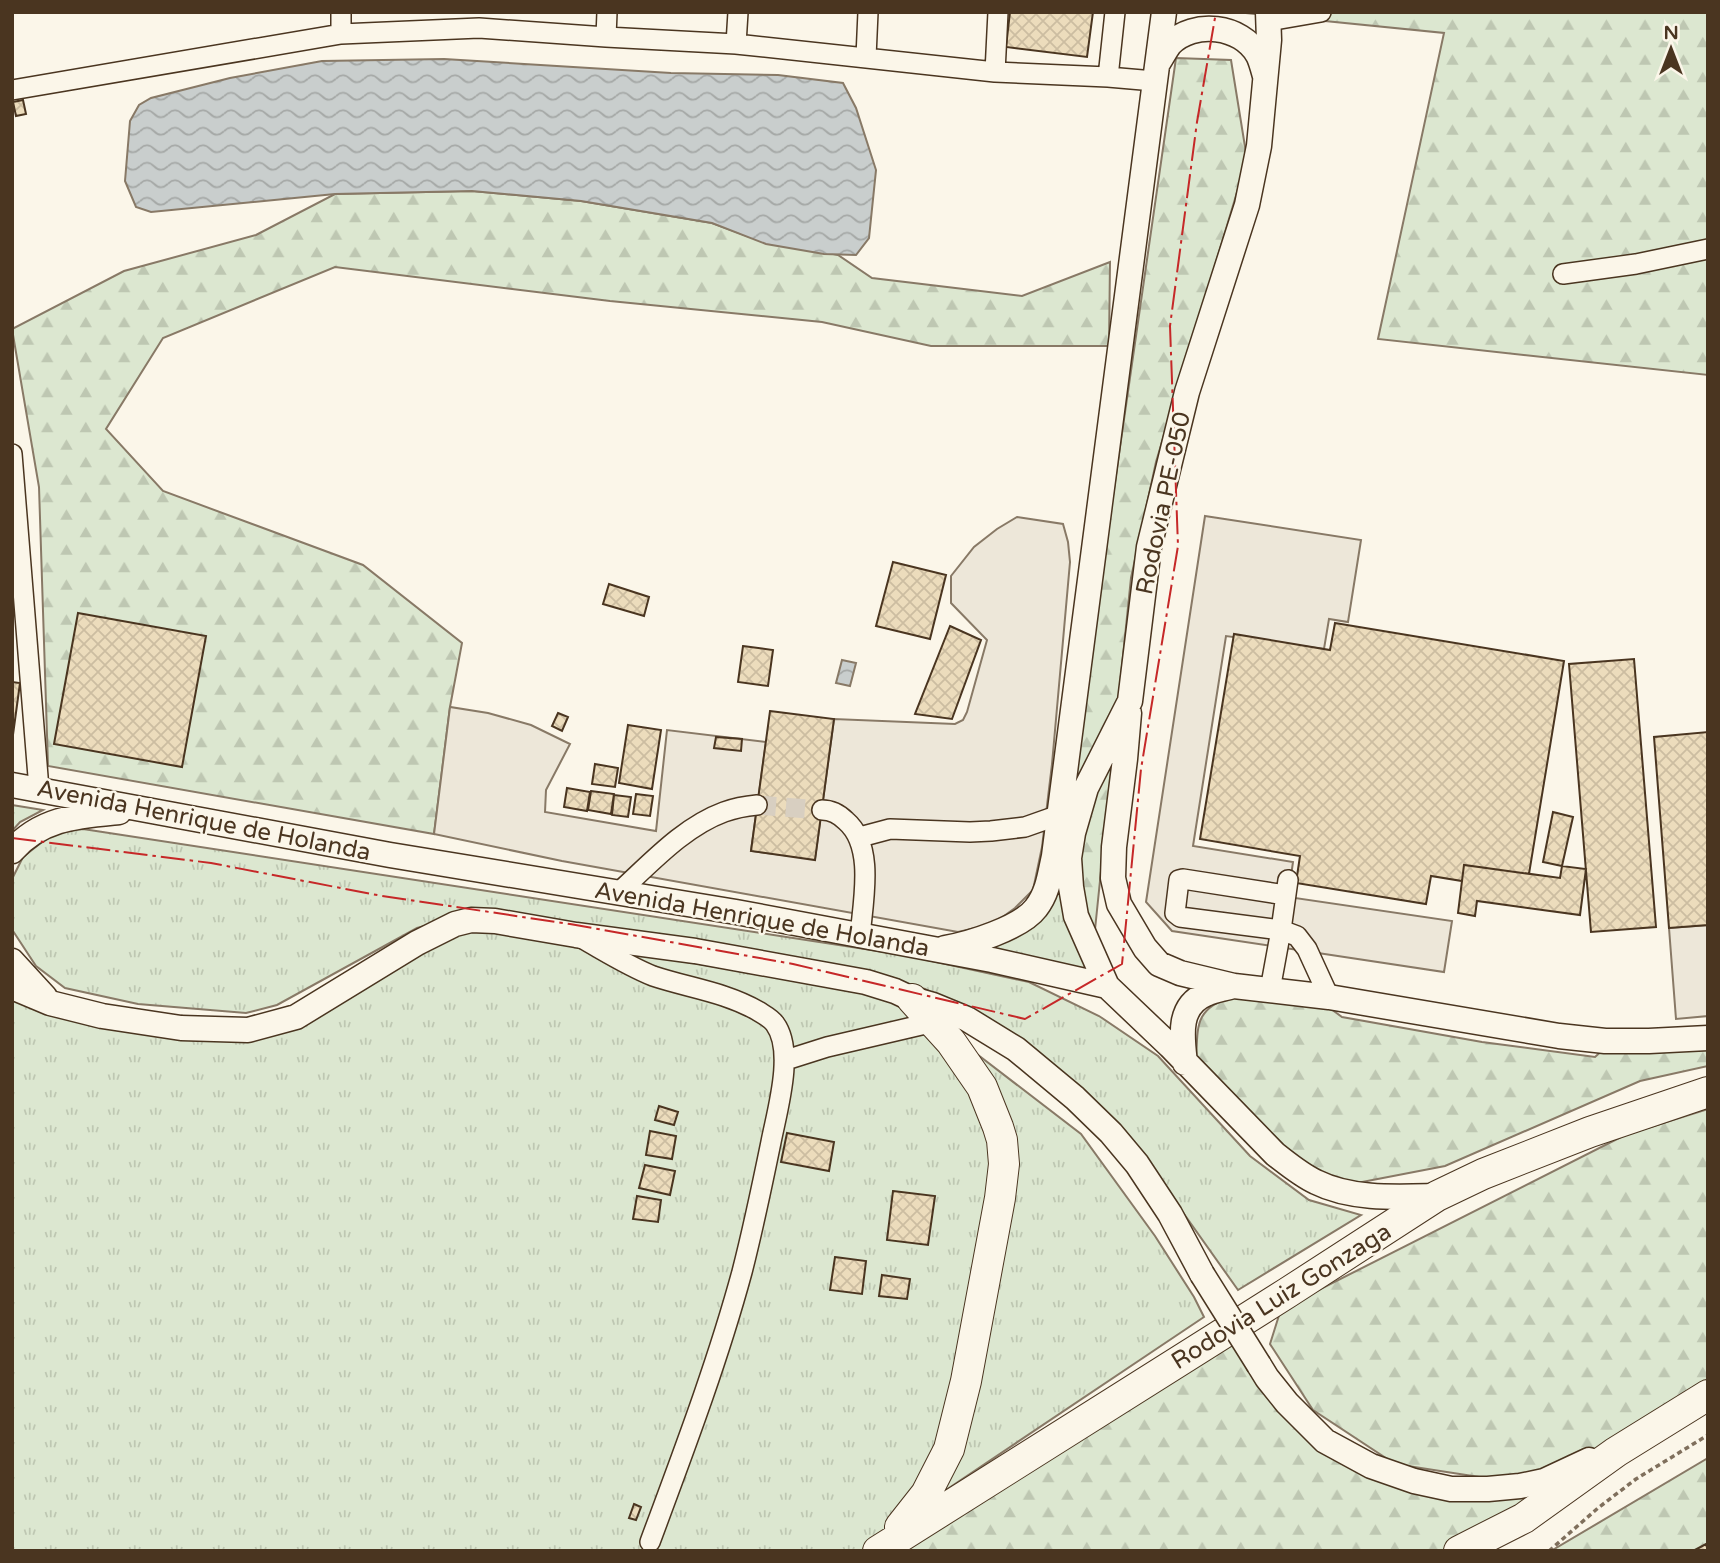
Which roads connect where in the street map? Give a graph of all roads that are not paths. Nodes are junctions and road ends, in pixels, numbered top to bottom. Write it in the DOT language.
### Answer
graph roads {
  1 [pos="341,12"];
  2 [pos="607,12"];
  3 [pos="738,12"];
  4 [pos="867,12"];
  5 [pos="998,12"];
  6 [pos="1115,12"];
  7 [pos="1164,12"];
  8 [pos="1321,12"];
  9 [pos="1269,17"];
  10 [pos="480,20"];
  11 [pos="341,34"];
  12 [pos="606,37"];
  13 [pos="736,44"];
  14 [pos="866,57"];
  15 [pos="995,72"];
  16 [pos="1156,72"];
  17 [pos="1265,76"];
  18 [pos="1108,77"];
  19 [pos="12,90"];
  20 [pos="1708,249"];
  21 [pos="1563,274"];
  22 [pos="12,454"];
  23 [pos="1130,701"];
  24 [pos="12,785"];
  25 [pos="39,789"];
  26 [pos="757,805"];
  27 [pos="144,809"];
  28 [pos="822,810"];
  29 [pos="1059,815"];
  30 [pos="860,836"];
  31 [pos="12,851"];
  32 [pos="618,893"];
  33 [pos="1281,930"];
  34 [pos="576,935"];
  35 [pos="860,936"];
  36 [pos="934,950"];
  37 [pos="12,961"];
  38 [pos="1107,986"];
  39 [pos="1234,986"];
  40 [pos="12,987"];
  41 [pos="1270,990"];
  42 [pos="1329,997"];
  43 [pos="912,999"];
  44 [pos="50,1003"];
  45 [pos="934,1022"];
  46 [pos="1708,1038"];
  47 [pos="786,1060"];
  48 [pos="1185,1063"];
  49 [pos="1708,1092"];
  50 [pos="1437,1196"];
  51 [pos="1708,1395"];
  52 [pos="1616,1452"];
  53 [pos="649,1542"];
  54 [pos="878,1551"];
  55 [pos="1459,1551"];
  1 -- 11 [label="street"];
  2 -- 12 [label="street"];
  3 -- 13 [label="street"];
  4 -- 14 [label="street"];
  5 -- 15 [label="street"];
  6 -- 18 [label="street"];
  7 -- 16 [label="main road"];
  8 -- 9 [label="street"];
  9 -- 17 [label="main road, Rodovia PE-050"];
  10 -- 11 [label="street"];
  10 -- 12 [label="street"];
  11 -- 19 [label="street"];
  12 -- 13 [label="street"];
  13 -- 14 [label="street"];
  14 -- 15 [label="street"];
  15 -- 18 [label="street"];
  16 -- 17 [label="main road"];
  16 -- 18 [label="street"];
  16 -- 29 [label="main road"];
  17 -- 23 [label="main road, Rodovia PE-050"];
  20 -- 21 [label="street"];
  22 -- 25 [label="street"];
  23 -- 38 [label="main road, Rodovia PE-050"];
  23 -- 39 [label="main road"];
  24 -- 25 [label="main road, Avenida Henrique de Holanda"];
  25 -- 27 [label="main road, Avenida Henrique de Holanda"];
  26 -- 32 [label="street"];
  27 -- 31 [label="main road"];
  27 -- 32 [label="main road, Avenida Henrique de Holanda"];
  28 -- 30 [label="street"];
  29 -- 30 [label="street"];
  29 -- 36 [label="main road"];
  30 -- 35 [label="street"];
  32 -- 35 [label="main road, Avenida Henrique de Holanda"];
  33 -- 33 [label="street"];
  33 -- 41 [label="street"];
  33 -- 42 [label="street"];
  34 -- 43 [label="main road, Avenida Henrique de Holanda"];
  34 -- 44 [label="main road, Avenida Henrique de Holanda"];
  34 -- 47 [label="street"];
  35 -- 36 [label="main road, Avenida Henrique de Holanda"];
  36 -- 38 [label="main road, Avenida Henrique de Holanda"];
  37 -- 44 [label="main road"];
  38 -- 48 [label="main road"];
  39 -- 41 [label="main road"];
  39 -- 48 [label="main road"];
  40 -- 44 [label="main road, Avenida Henrique de Holanda"];
  41 -- 42 [label="main road"];
  42 -- 46 [label="main road"];
  43 -- 45 [label="highway"];
  43 -- 52 [label="main road, Avenida Henrique de Holanda, bridge"];
  45 -- 47 [label="street"];
  45 -- 54 [label="highway"];
  47 -- 53 [label="street"];
  48 -- 50 [label="main road"];
  49 -- 50 [label="highway, Rodovia Luiz Gonzaga"];
  50 -- 54 [label="highway, Rodovia Luiz Gonzaga"];
  51 -- 52 [label="highway"];
  52 -- 55 [label="highway"];
}
